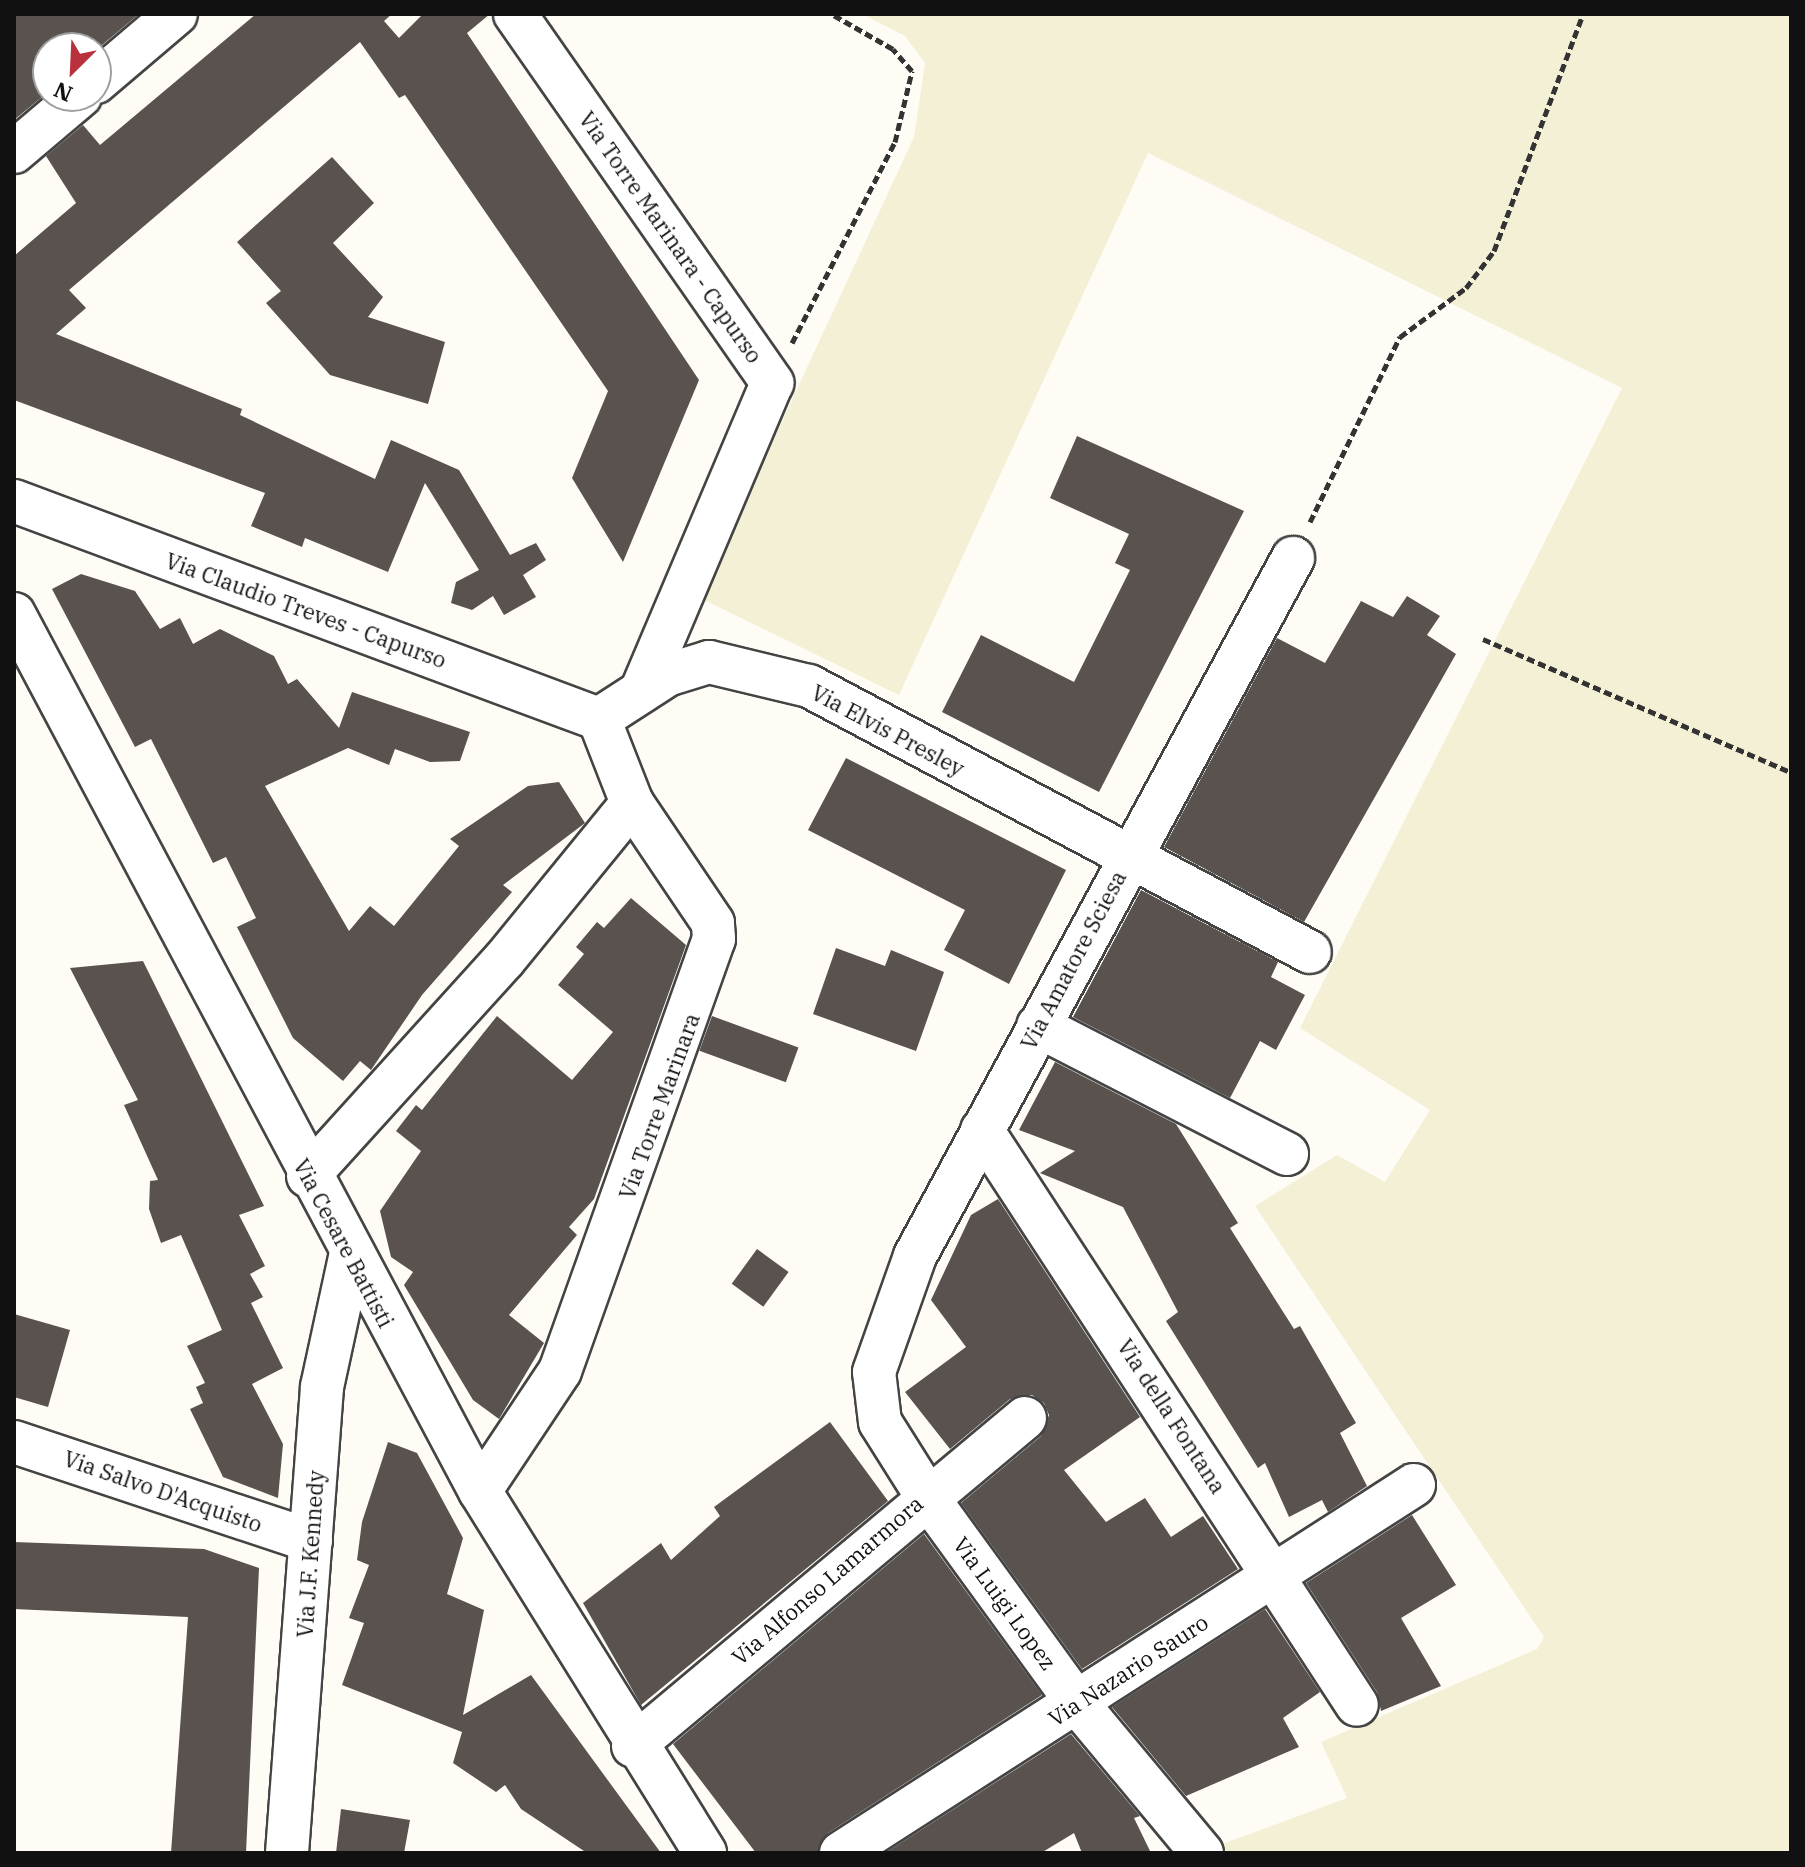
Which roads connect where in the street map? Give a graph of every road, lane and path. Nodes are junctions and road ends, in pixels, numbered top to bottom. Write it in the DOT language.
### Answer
graph roads {
  1 [pos="176,14"];
  2 [pos="515,14"];
  3 [pos="832,14"];
  4 [pos="1583,14"];
  5 [pos="112,68"];
  6 [pos="61,112"];
  7 [pos="14,152"];
  8 [pos="772,383"];
  9 [pos="14,501"];
  10 [pos="1293,558"];
  11 [pos="14,614"];
  12 [pos="1483,639"];
  13 [pos="641,691"];
  14 [pos="599,719"];
  15 [pos="1791,772"];
  16 [pos="632,803"];
  17 [pos="1127,857"];
  18 [pos="1310,952"];
  19 [pos="1038,1026"];
  20 [pos="982,1130"];
  21 [pos="1287,1154"];
  22 [pos="308,1176"];
  23 [pos="350,1257"];
  24 [pos="874,1372"];
  25 [pos="1025,1418"];
  26 [pos="14,1442"];
  27 [pos="1414,1485"];
  28 [pos="480,1491"];
  29 [pos="926,1495"];
  30 [pos="311,1541"];
  31 [pos="1274,1573"];
  32 [pos="1077,1703"];
  33 [pos="1357,1705"];
  34 [pos="633,1746"];
  35 [pos="287,1853"];
  36 [pos="705,1853"];
  37 [pos="841,1853"];
  38 [pos="1202,1853"];
  1 -- 5 [label="street"];
  2 -- 8 [label="street, Via Torre Marinara - Capurso"];
  3 -- 8 [label="path"];
  4 -- 10 [label="path"];
  6 -- 7 [label="street"];
  8 -- 13 [label="street, Via Torre Marinara - Capurso"];
  9 -- 14 [label="street, Via Claudio Treves - Capurso"];
  10 -- 17 [label="street, Via Amatore Sciesa"];
  11 -- 22 [label="street, Via Cesare Battisti"];
  12 -- 15 [label="path"];
  13 -- 14 [label="street, Via Elvis Presley"];
  13 -- 17 [label="street, Via Elvis Presley"];
  14 -- 16 [label="street, Via Torre Marinara"];
  16 -- 22 [label="street"];
  16 -- 28 [label="street, Via Torre Marinara"];
  17 -- 18 [label="street, Via Elvis Presley"];
  17 -- 19 [label="street, Via Amatore Sciesa"];
  19 -- 20 [label="street, Via Amatore Sciesa"];
  19 -- 21 [label="street"];
  20 -- 24 [label="street, Via Amatore Sciesa"];
  20 -- 31 [label="street, Via della Fontana"];
  22 -- 23 [label="street, Via Cesare Battisti"];
  23 -- 28 [label="street, Via Cesare Battisti"];
  23 -- 30 [label="street, Via J.F. Kennedy"];
  24 -- 29 [label="street, Via Luigi Lopez"];
  25 -- 29 [label="street, Via Alfonso Lamarmora"];
  26 -- 30 [label="street, Via Salvo D'Acquisto"];
  27 -- 31 [label="street, Via Nazario Sauro"];
  28 -- 34 [label="street, Via Cesare Battisti"];
  29 -- 32 [label="street, Via Luigi Lopez"];
  29 -- 34 [label="street, Via Alfonso Lamarmora"];
  30 -- 35 [label="street, Via J.F. Kennedy"];
  31 -- 32 [label="street, Via Nazario Sauro"];
  31 -- 33 [label="street, Via della Fontana"];
  32 -- 37 [label="street, Via Nazario Sauro"];
  32 -- 38 [label="street, Via Luigi Lopez"];
  34 -- 36 [label="street, Via Cesare Battisti"];
}
